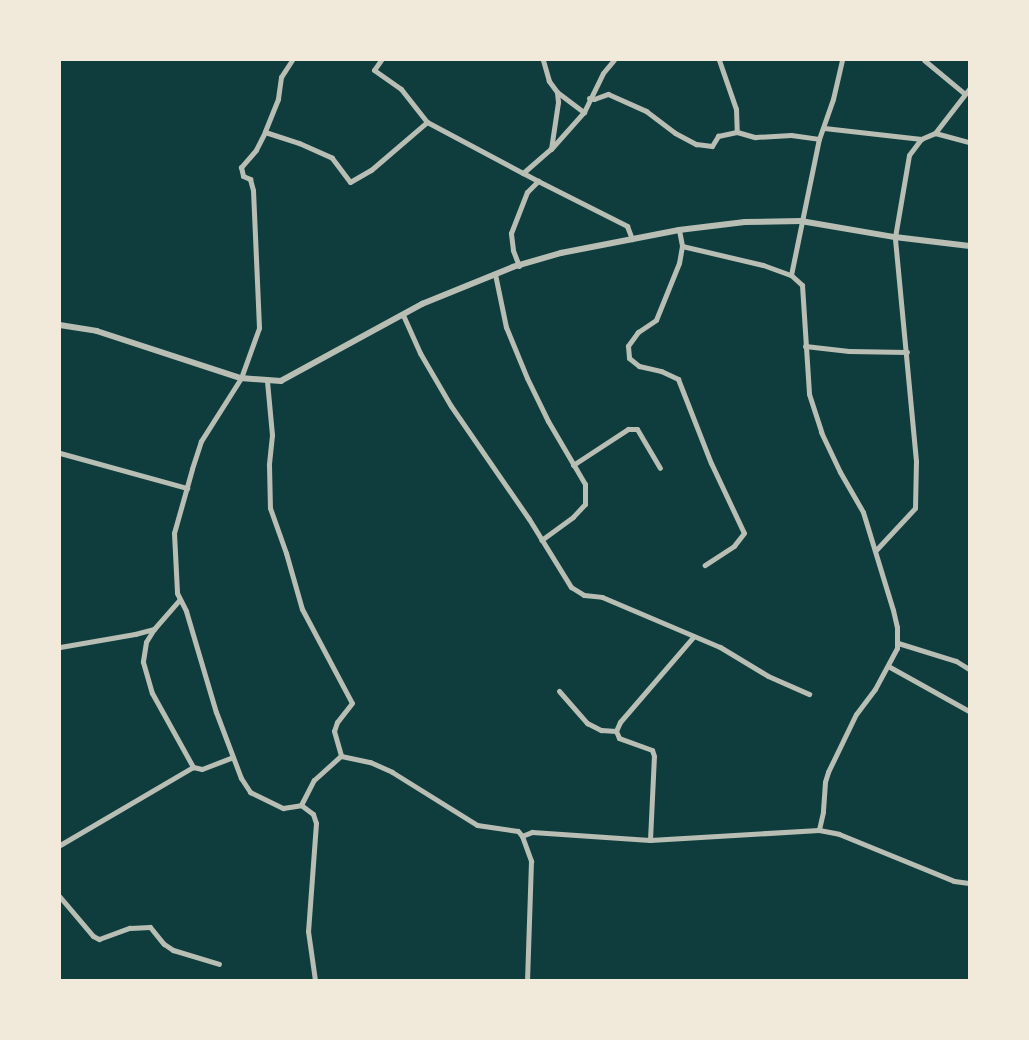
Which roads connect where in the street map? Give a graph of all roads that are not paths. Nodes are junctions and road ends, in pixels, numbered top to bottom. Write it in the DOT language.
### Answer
graph roads {
  1 [pos="292,60"];
  2 [pos="381,60"];
  3 [pos="543,60"];
  4 [pos="614,60"];
  5 [pos="719,60"];
  6 [pos="842,60"];
  7 [pos="924,60"];
  8 [pos="969,88"];
  9 [pos="557,92"];
  10 [pos="965,94"];
  11 [pos="589,98"];
  12 [pos="584,112"];
  13 [pos="427,122"];
  14 [pos="824,128"];
  15 [pos="265,132"];
  16 [pos="737,132"];
  17 [pos="935,134"];
  18 [pos="819,139"];
  19 [pos="921,139"];
  20 [pos="969,142"];
  21 [pos="551,149"];
  22 [pos="524,173"];
  23 [pos="538,181"];
  24 [pos="801,221"];
  25 [pos="679,230"];
  26 [pos="895,237"];
  27 [pos="632,239"];
  28 [pos="682,246"];
  29 [pos="969,246"];
  30 [pos="519,266"];
  31 [pos="495,274"];
  32 [pos="791,275"];
  33 [pos="403,315"];
  34 [pos="60,324"];
  35 [pos="805,346"];
  36 [pos="907,352"];
  37 [pos="241,378"];
  38 [pos="267,381"];
  39 [pos="60,453"];
  40 [pos="573,465"];
  41 [pos="660,468"];
  42 [pos="187,488"];
  43 [pos="541,540"];
  44 [pos="876,550"];
  45 [pos="705,564"];
  46 [pos="179,600"];
  47 [pos="154,629"];
  48 [pos="694,636"];
  49 [pos="898,643"];
  50 [pos="60,647"];
  51 [pos="888,666"];
  52 [pos="969,669"];
  53 [pos="559,691"];
  54 [pos="809,694"];
  55 [pos="969,711"];
  56 [pos="616,731"];
  57 [pos="341,756"];
  58 [pos="233,757"];
  59 [pos="193,766"];
  60 [pos="301,805"];
  61 [pos="819,830"];
  62 [pos="522,836"];
  63 [pos="650,840"];
  64 [pos="60,845"];
  65 [pos="969,884"];
  66 [pos="60,897"];
  67 [pos="219,964"];
  68 [pos="315,980"];
  69 [pos="527,980"];
  1 -- 15 [label="street"];
  2 -- 13 [label="street"];
  3 -- 9 [label="street"];
  4 -- 11 [label="street"];
  5 -- 16 [label="street"];
  6 -- 14 [label="street"];
  7 -- 10 [label="street"];
  8 -- 10 [label="street"];
  9 -- 12 [label="street"];
  9 -- 21 [label="street"];
  10 -- 17 [label="street"];
  11 -- 12 [label="street"];
  11 -- 16 [label="street"];
  12 -- 21 [label="street"];
  13 -- 15 [label="street"];
  13 -- 22 [label="street"];
  14 -- 18 [label="street"];
  14 -- 19 [label="street"];
  15 -- 37 [label="street"];
  16 -- 18 [label="street"];
  17 -- 19 [label="street"];
  17 -- 20 [label="street"];
  18 -- 24 [label="street"];
  19 -- 26 [label="street"];
  21 -- 22 [label="street"];
  22 -- 23 [label="street"];
  23 -- 27 [label="street"];
  23 -- 30 [label="street"];
  24 -- 25 [label="street"];
  24 -- 26 [label="street"];
  24 -- 32 [label="street"];
  25 -- 27 [label="street"];
  25 -- 28 [label="street"];
  26 -- 29 [label="street"];
  26 -- 36 [label="street"];
  27 -- 30 [label="street"];
  28 -- 32 [label="street"];
  28 -- 45 [label="street"];
  30 -- 31 [label="street"];
  31 -- 33 [label="street"];
  31 -- 40 [label="street"];
  32 -- 35 [label="street"];
  33 -- 38 [label="street"];
  33 -- 43 [label="street"];
  34 -- 37 [label="street"];
  35 -- 36 [label="street"];
  35 -- 44 [label="street"];
  36 -- 44 [label="street"];
  37 -- 38 [label="street"];
  37 -- 42 [label="street"];
  38 -- 57 [label="street"];
  39 -- 42 [label="street"];
  40 -- 41 [label="street"];
  40 -- 43 [label="street"];
  42 -- 46 [label="street"];
  43 -- 48 [label="street"];
  44 -- 49 [label="street"];
  46 -- 47 [label="street"];
  46 -- 58 [label="street"];
  47 -- 50 [label="street"];
  47 -- 59 [label="street"];
  48 -- 54 [label="street"];
  48 -- 56 [label="street"];
  49 -- 51 [label="street"];
  49 -- 52 [label="street"];
  51 -- 55 [label="street"];
  51 -- 61 [label="street"];
  53 -- 56 [label="street"];
  56 -- 63 [label="street"];
  57 -- 60 [label="street"];
  57 -- 62 [label="street"];
  58 -- 59 [label="street"];
  58 -- 60 [label="street"];
  59 -- 64 [label="street"];
  60 -- 68 [label="street"];
  61 -- 63 [label="street"];
  61 -- 65 [label="street"];
  62 -- 63 [label="street"];
  62 -- 69 [label="street"];
  66 -- 67 [label="street"];
}
